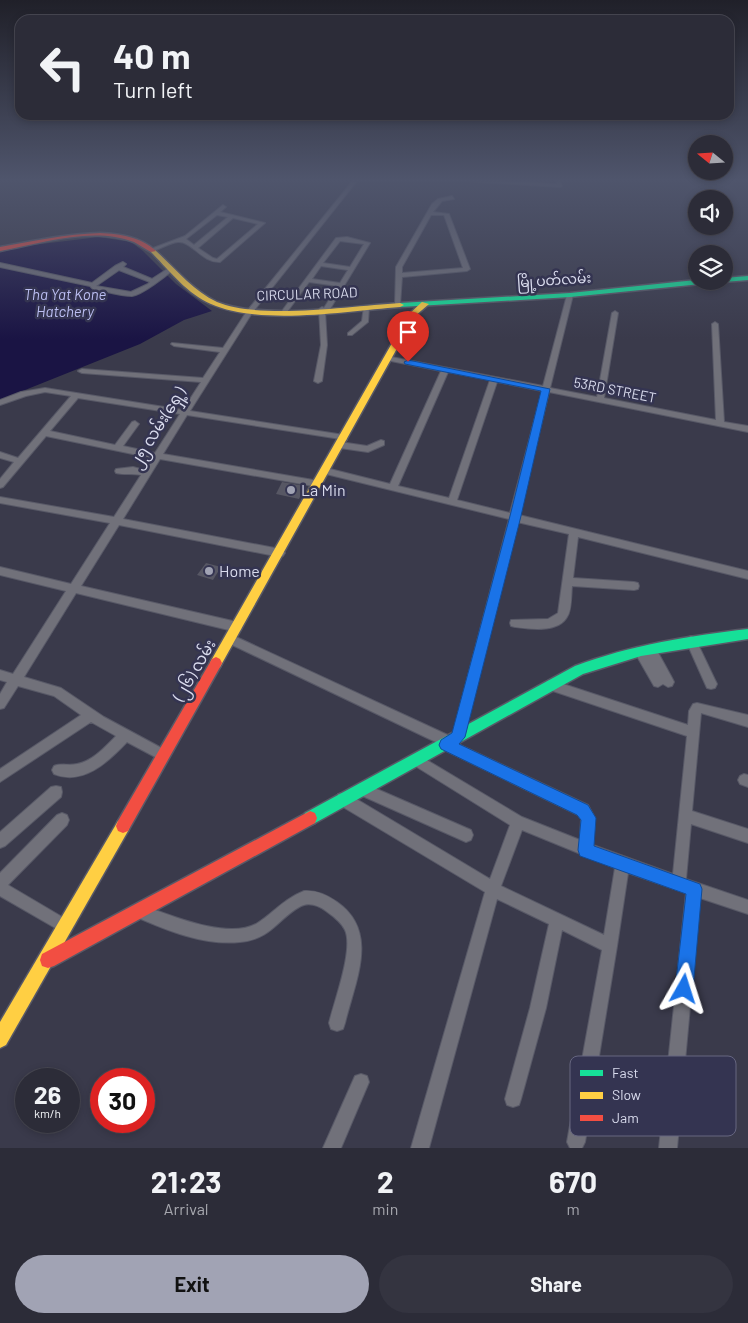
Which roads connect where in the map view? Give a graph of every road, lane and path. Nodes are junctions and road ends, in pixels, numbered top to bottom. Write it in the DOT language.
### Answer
graph roads {
  1 [pos="192,232"];
  2 [pos="214,232"];
  3 [pos="252,232"];
  4 [pos="314,232"];
  5 [pos="419,232"];
  6 [pos="453,232"];
  7 [pos="179,241"];
  8 [pos="194,248"];
  9 [pos="1,249"];
  10 [pos="151,250"];
  11 [pos="0,264"];
  12 [pos="319,264"];
  13 [pos="352,269"];
  14 [pos="170,270"];
  15 [pos="399,275"];
  16 [pos="748,278"];
  17 [pos="733,279"];
  18 [pos="307,280"];
  19 [pos="152,281"];
  20 [pos="688,283"];
  21 [pos="93,285"];
  22 [pos="341,285"];
  23 [pos="570,294"];
  24 [pos="425,304"];
  25 [pos="398,305"];
  26 [pos="327,306"];
  27 [pos="288,307"];
  28 [pos="366,307"];
  29 [pos="249,312"];
  30 [pos="615,313"];
  31 [pos="412,315"];
  32 [pos="715,324"];
  33 [pos="350,334"];
  34 [pos="174,344"];
  35 [pos="224,350"];
  36 [pos="389,358"];
  37 [pos="445,370"];
  38 [pos="82,371"];
  39 [pos="494,379"];
  40 [pos="203,380"];
  41 [pos="318,381"];
  42 [pos="545,389"];
  43 [pos="76,395"];
  44 [pos="600,400"];
  45 [pos="0,403"];
  46 [pos="186,412"];
  47 [pos="135,424"];
  48 [pos="720,424"];
  49 [pos="748,429"];
  50 [pos="45,433"];
  51 [pos="342,441"];
  52 [pos="381,443"];
  53 [pos="117,448"];
  54 [pos="0,455"];
  55 [pos="157,456"];
  56 [pos="20,462"];
  57 [pos="119,471"];
  58 [pos="326,471"];
  59 [pos="146,474"];
  60 [pos="319,484"];
  61 [pos="0,485"];
  62 [pos="393,486"];
  63 [pos="0,500"];
  64 [pos="452,502"];
  65 [pos="515,516"];
  66 [pos="118,521"];
  67 [pos="574,532"];
  68 [pos="280,553"];
  69 [pos="0,570"];
  70 [pos="748,575"];
  71 [pos="567,582"];
  72 [pos="634,586"];
  73 [pos="74,589"];
  74 [pos="515,623"];
  75 [pos="237,627"];
  76 [pos="748,634"];
  77 [pos="230,640"];
  78 [pos="691,641"];
  79 [pos="645,650"];
  80 [pos="0,675"];
  81 [pos="16,680"];
  82 [pos="663,682"];
  83 [pos="711,684"];
  84 [pos="551,685"];
  85 [pos="0,704"];
  86 [pos="92,715"];
  87 [pos="748,721"];
  88 [pos="692,732"];
  89 [pos="125,735"];
  90 [pos="451,741"];
  91 [pos="164,755"];
  92 [pos="416,760"];
  93 [pos="58,770"];
  94 [pos="0,776"];
  95 [pos="363,789"];
  96 [pos="56,792"];
  97 [pos="344,799"];
  98 [pos="686,816"];
  99 [pos="62,820"];
  100 [pos="518,822"];
  101 [pos="466,836"];
  102 [pos="748,836"];
  103 [pos="0,841"];
  104 [pos="586,850"];
  105 [pos="622,864"];
  106 [pos="0,884"];
  107 [pos="687,887"];
  108 [pos="0,888"];
  109 [pos="493,889"];
  110 [pos="748,907"];
  111 [pos="138,911"];
  112 [pos="557,921"];
  113 [pos="64,926"];
  114 [pos="610,946"];
  115 [pos="47,960"];
  116 [pos="337,1023"];
  117 [pos="0,1039"];
  118 [pos="591,1056"];
  119 [pos="675,1056"];
  120 [pos="361,1082"];
  121 [pos="513,1100"];
  122 [pos="577,1136"];
  123 [pos="576,1142"];
  124 [pos="332,1148"];
  125 [pos="420,1148"];
  1 -- 7 [label="street"];
  2 -- 8 [label="street"];
  3 -- 8 [label="street"];
  4 -- 29 [label="street, ၂၅ လမ်း(ရှေ့)"];
  5 -- 15 [label="street"];
  6 -- 15 [label="street"];
  7 -- 8 [label="street"];
  7 -- 10 [label="street"];
  9 -- 10 [label="main road, CIRCULAR ROAD"];
  10 -- 14 [label="main road, CIRCULAR ROAD"];
  11 -- 21 [label="street"];
  12 -- 13 [label="street"];
  12 -- 13 [label="street"];
  12 -- 18 [label="street"];
  13 -- 22 [label="street"];
  14 -- 19 [label="street"];
  14 -- 29 [label="main road, CIRCULAR ROAD"];
  15 -- 25 [label="street"];
  16 -- 17 [label="main road"];
  18 -- 22 [label="street"];
  18 -- 27 [label="street"];
  19 -- 21 [label="street"];
  19 -- 21 [label="street"];
  20 -- 23 [label="main road, မြို့ပတ်လမ်း"];
  22 -- 26 [label="street"];
  23 -- 24 [label="main road, မြို့ပတ်လမ်း"];
  23 -- 42 [label="street"];
  24 -- 25 [label="main road, မြို့ပတ်လမ်း"];
  24 -- 31 [label="main road"];
  25 -- 28 [label="main road, CIRCULAR ROAD"];
  25 -- 31 [label="main road"];
  26 -- 27 [label="main road, CIRCULAR ROAD"];
  26 -- 28 [label="main road, CIRCULAR ROAD"];
  26 -- 41 [label="street"];
  27 -- 29 [label="main road, CIRCULAR ROAD"];
  28 -- 33 [label="street"];
  29 -- 35 [label="street, ၂၅ လမ်း(ရှေ့)"];
  30 -- 44 [label="street"];
  31 -- 36 [label="main road, (၂၆) လမ်း"];
  32 -- 48 [label="street"];
  34 -- 35 [label="street"];
  35 -- 40 [label="street, ၂၅ လမ်း(ရှေ့)"];
  36 -- 37 [label="street, 53RD STREET"];
  36 -- 51 [label="main road, (၂၆) လမ်း"];
  37 -- 39 [label="street, 53RD STREET"];
  37 -- 62 [label="street"];
  38 -- 40 [label="street"];
  39 -- 42 [label="street, 53RD STREET"];
  39 -- 64 [label="street"];
  40 -- 46 [label="street, ၂၅ လမ်း(ရှေ့)"];
  42 -- 44 [label="street, 53RD STREET"];
  42 -- 65 [label="street"];
  43 -- 45 [label="street"];
  43 -- 46 [label="street"];
  43 -- 50 [label="street"];
  44 -- 48 [label="street, 53RD STREET"];
  46 -- 51 [label="street"];
  46 -- 55 [label="street, ၂၅ လမ်း(ရှေ့)"];
  47 -- 53 [label="street"];
  48 -- 49 [label="street, 53RD STREET"];
  50 -- 53 [label="street"];
  50 -- 56 [label="street"];
  51 -- 52 [label="street"];
  51 -- 58 [label="main road, (၂၆) လမ်း"];
  53 -- 55 [label="street"];
  54 -- 56 [label="street"];
  55 -- 59 [label="street, ၂၅ လမ်း(ရှေ့)"];
  55 -- 60 [label="street"];
  56 -- 61 [label="street"];
  57 -- 59 [label="street"];
  58 -- 60 [label="main road, (၂၆) လမ်း"];
  58 -- 62 [label="street"];
  59 -- 66 [label="street, ၂၅ လမ်း(ရှေ့)"];
  60 -- 68 [label="main road, (၂၆) လမ်း"];
  62 -- 64 [label="street"];
  63 -- 66 [label="street"];
  64 -- 65 [label="street"];
  65 -- 67 [label="street"];
  65 -- 90 [label="street"];
  66 -- 68 [label="street"];
  66 -- 73 [label="street, ၂၅ လမ်း(ရှေ့)"];
  67 -- 70 [label="street"];
  67 -- 71 [label="street"];
  68 -- 75 [label="main road, (၂၆) လမ်း"];
  69 -- 73 [label="street"];
  71 -- 72 [label="street"];
  71 -- 74 [label="street"];
  73 -- 75 [label="street"];
  73 -- 81 [label="street, ၂၅ လမ်း(ရှေ့)"];
  75 -- 77 [label="main road, (၂၆) လမ်း"];
  76 -- 78 [label="main road"];
  77 -- 90 [label="street"];
  77 -- 91 [label="main road, (၂၆) လမ်း"];
  78 -- 79 [label="main road"];
  78 -- 83 [label="street"];
  79 -- 82 [label="street"];
  79 -- 84 [label="main road"];
  80 -- 81 [label="street"];
  81 -- 85 [label="street, ၂၅ လမ်း(ရှေ့)"];
  81 -- 86 [label="street"];
  84 -- 88 [label="street"];
  84 -- 90 [label="main road"];
  86 -- 89 [label="street"];
  86 -- 94 [label="street"];
  87 -- 88 [label="street"];
  88 -- 98 [label="street"];
  89 -- 91 [label="street"];
  89 -- 93 [label="street"];
  90 -- 92 [label="main road"];
  90 -- 104 [label="street"];
  91 -- 113 [label="main road, (၂၆) လမ်း"];
  92 -- 95 [label="main road"];
  92 -- 100 [label="street"];
  95 -- 97 [label="main road"];
  95 -- 101 [label="street"];
  96 -- 103 [label="street"];
  97 -- 109 [label="street"];
  97 -- 111 [label="main road"];
  98 -- 102 [label="street"];
  98 -- 107 [label="street"];
  99 -- 106 [label="street"];
  100 -- 104 [label="street"];
  100 -- 109 [label="street"];
  104 -- 105 [label="street"];
  105 -- 107 [label="street"];
  105 -- 114 [label="street"];
  107 -- 110 [label="street"];
  107 -- 119 [label="street"];
  108 -- 113 [label="street"];
  109 -- 112 [label="street"];
  109 -- 125 [label="street"];
  111 -- 115 [label="main road"];
  111 -- 116 [label="street"];
  112 -- 114 [label="street"];
  112 -- 121 [label="street"];
  113 -- 115 [label="main road, (၂၆) လမ်း"];
  114 -- 118 [label="street"];
  115 -- 117 [label="main road, (၂၆) လမ်း"];
  120 -- 124 [label="street"];
  122 -- 123 [label="street"];
}
